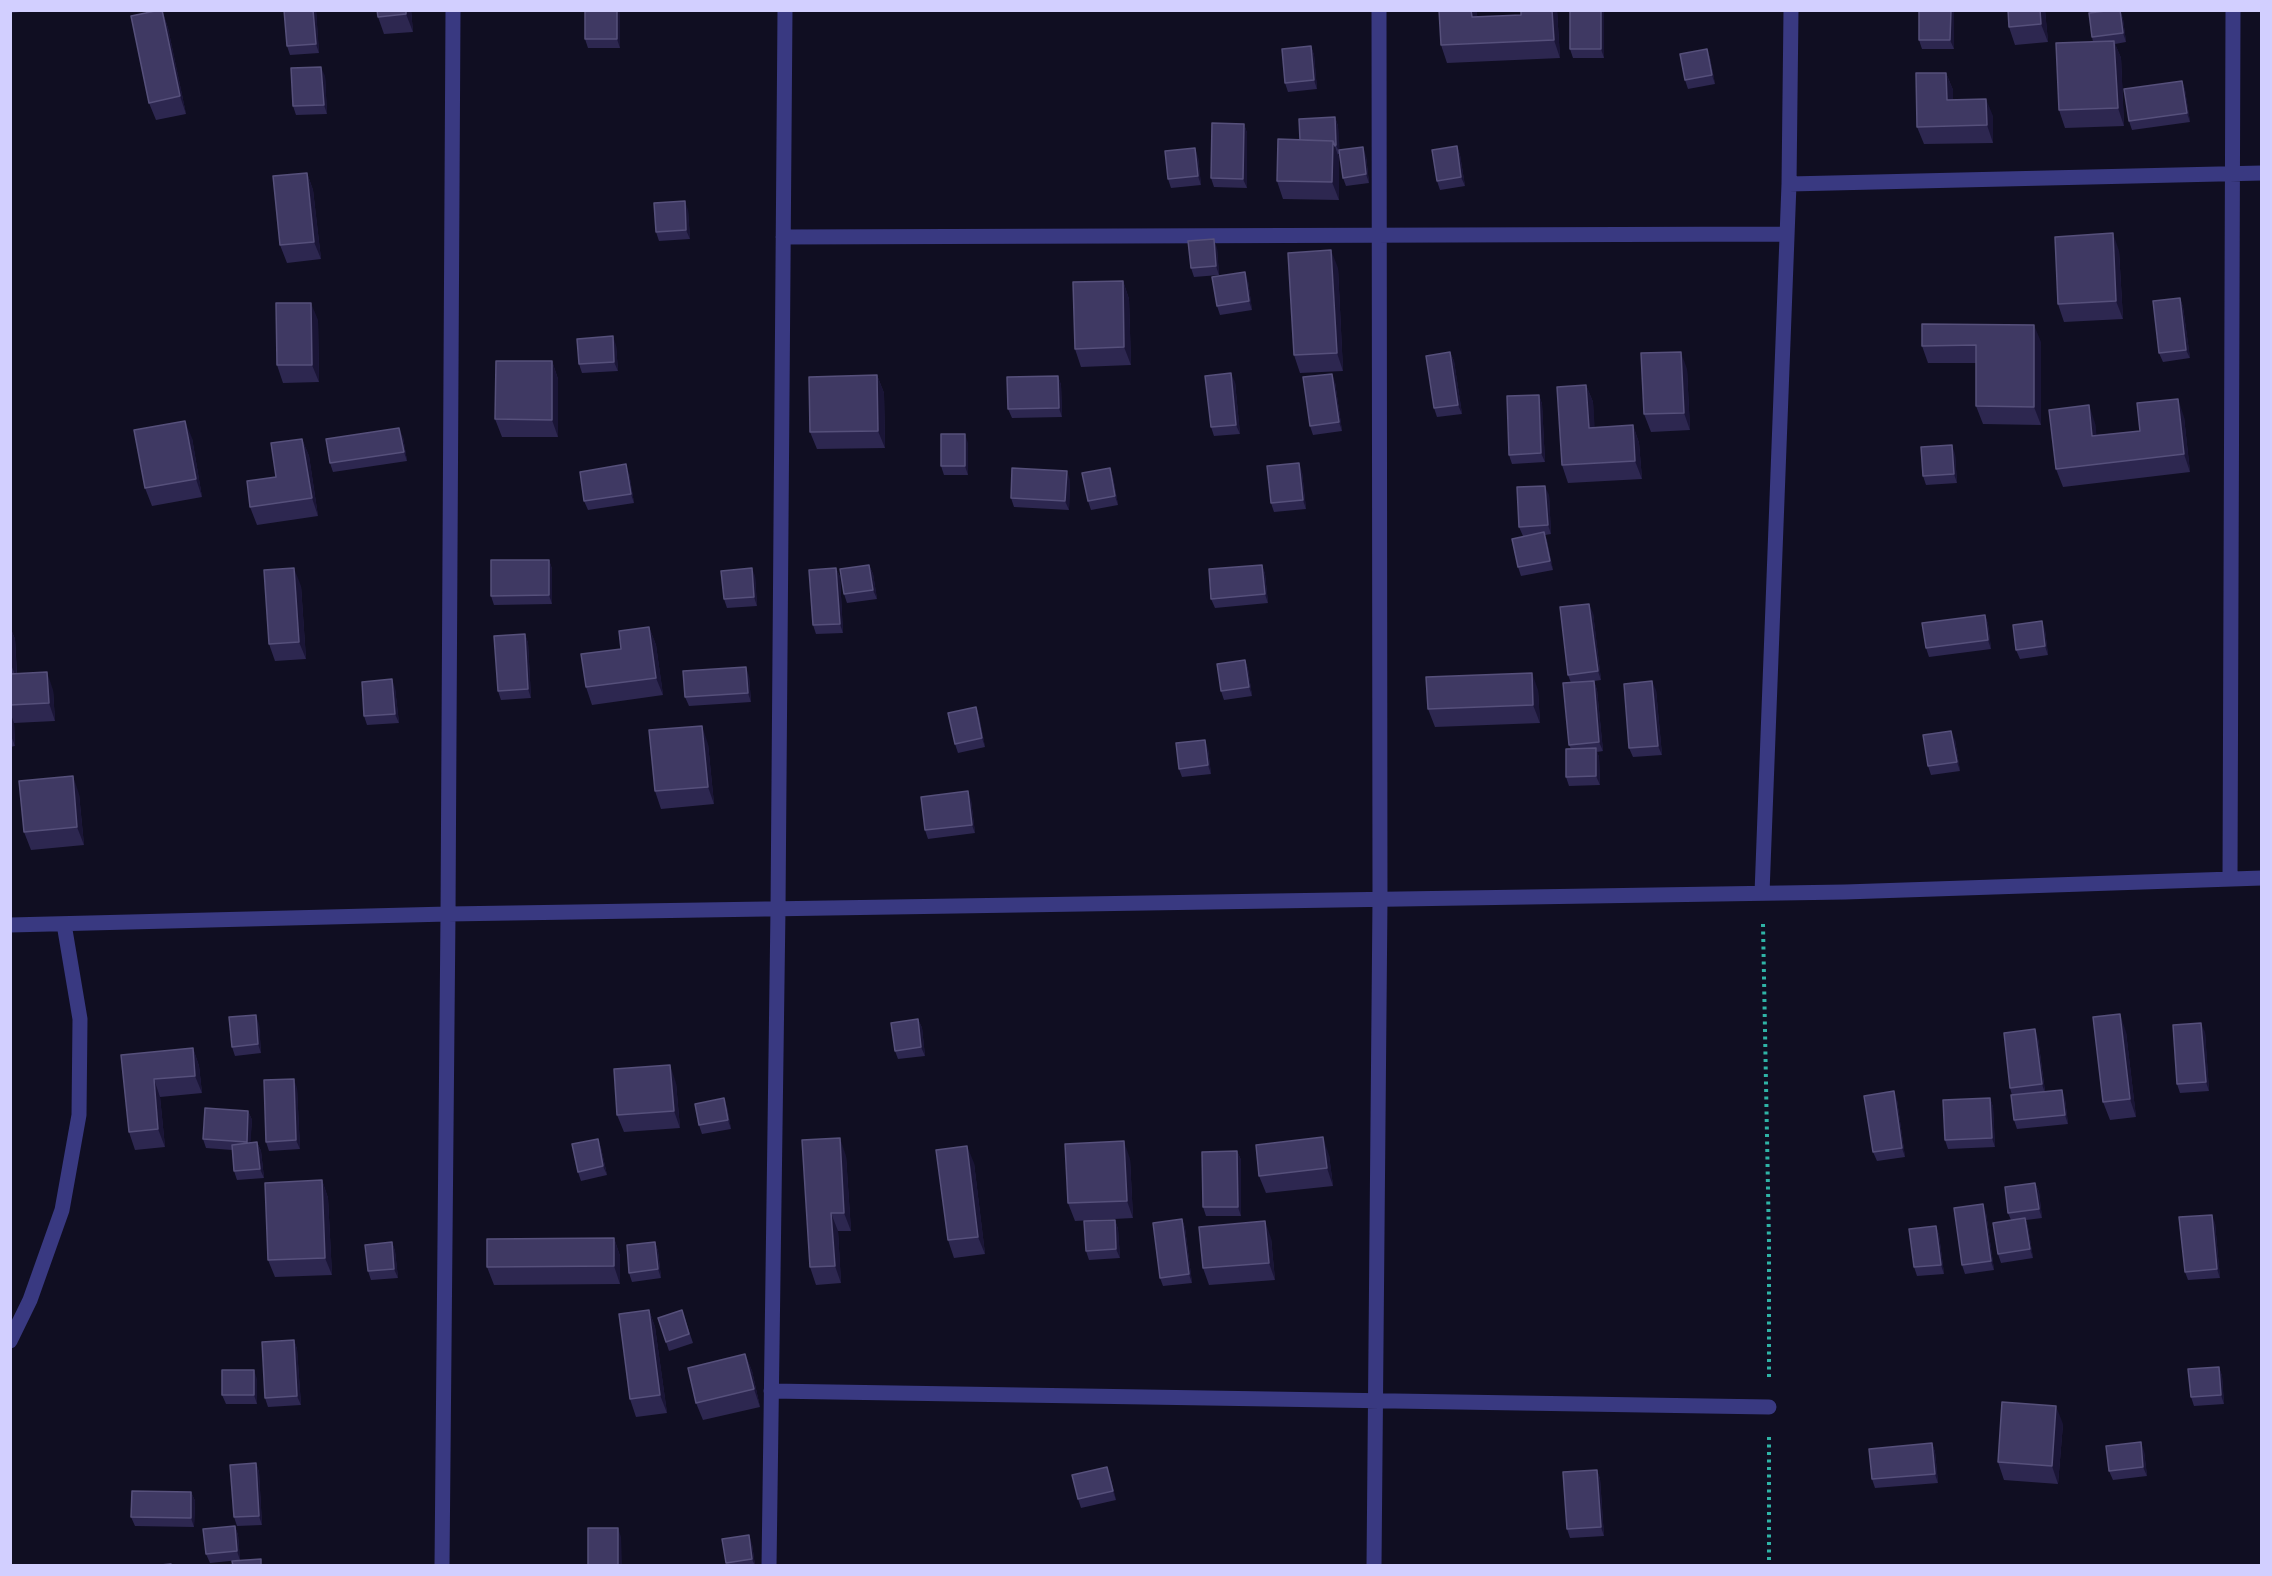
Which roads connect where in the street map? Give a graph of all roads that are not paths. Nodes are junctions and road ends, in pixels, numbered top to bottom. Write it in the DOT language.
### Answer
graph roads {
  1 [pos="453,10"];
  2 [pos="785,10"];
  3 [pos="1379,10"];
  4 [pos="1791,10"];
  5 [pos="2233,10"];
  6 [pos="2232,173"];
  7 [pos="2262,173"];
  8 [pos="1789,184"];
  9 [pos="1787,234"];
  10 [pos="1380,235"];
  11 [pos="783,237"];
  12 [pos="2262,878"];
  13 [pos="2230,879"];
  14 [pos="1762,893"];
  15 [pos="1380,899"];
  16 [pos="778,909"];
  17 [pos="448,914"];
  18 [pos="64,924"];
  19 [pos="10,925"];
  20 [pos="10,1341"];
  21 [pos="771,1391"];
  22 [pos="1376,1400"];
  23 [pos="1769,1407"];
  24 [pos="442,1566"];
  25 [pos="769,1566"];
  26 [pos="1374,1566"];
  1 -- 17 [label="street"];
  2 -- 11 [label="street"];
  3 -- 10 [label="street"];
  4 -- 8 [label="street"];
  5 -- 6 [label="street"];
  6 -- 7 [label="street"];
  6 -- 8 [label="street"];
  6 -- 13 [label="street"];
  8 -- 9 [label="street"];
  9 -- 10 [label="street"];
  9 -- 14 [label="street"];
  10 -- 11 [label="street"];
  10 -- 15 [label="street"];
  11 -- 16 [label="street"];
  12 -- 13 [label="street"];
  13 -- 14 [label="street"];
  14 -- 15 [label="street"];
  15 -- 16 [label="street"];
  15 -- 22 [label="street"];
  16 -- 17 [label="street"];
  16 -- 21 [label="street"];
  17 -- 18 [label="street"];
  17 -- 24 [label="street"];
  18 -- 19 [label="street"];
  18 -- 20 [label="street"];
  21 -- 22 [label="street"];
  21 -- 25 [label="street"];
  22 -- 23 [label="street"];
  22 -- 26 [label="street"];
}
